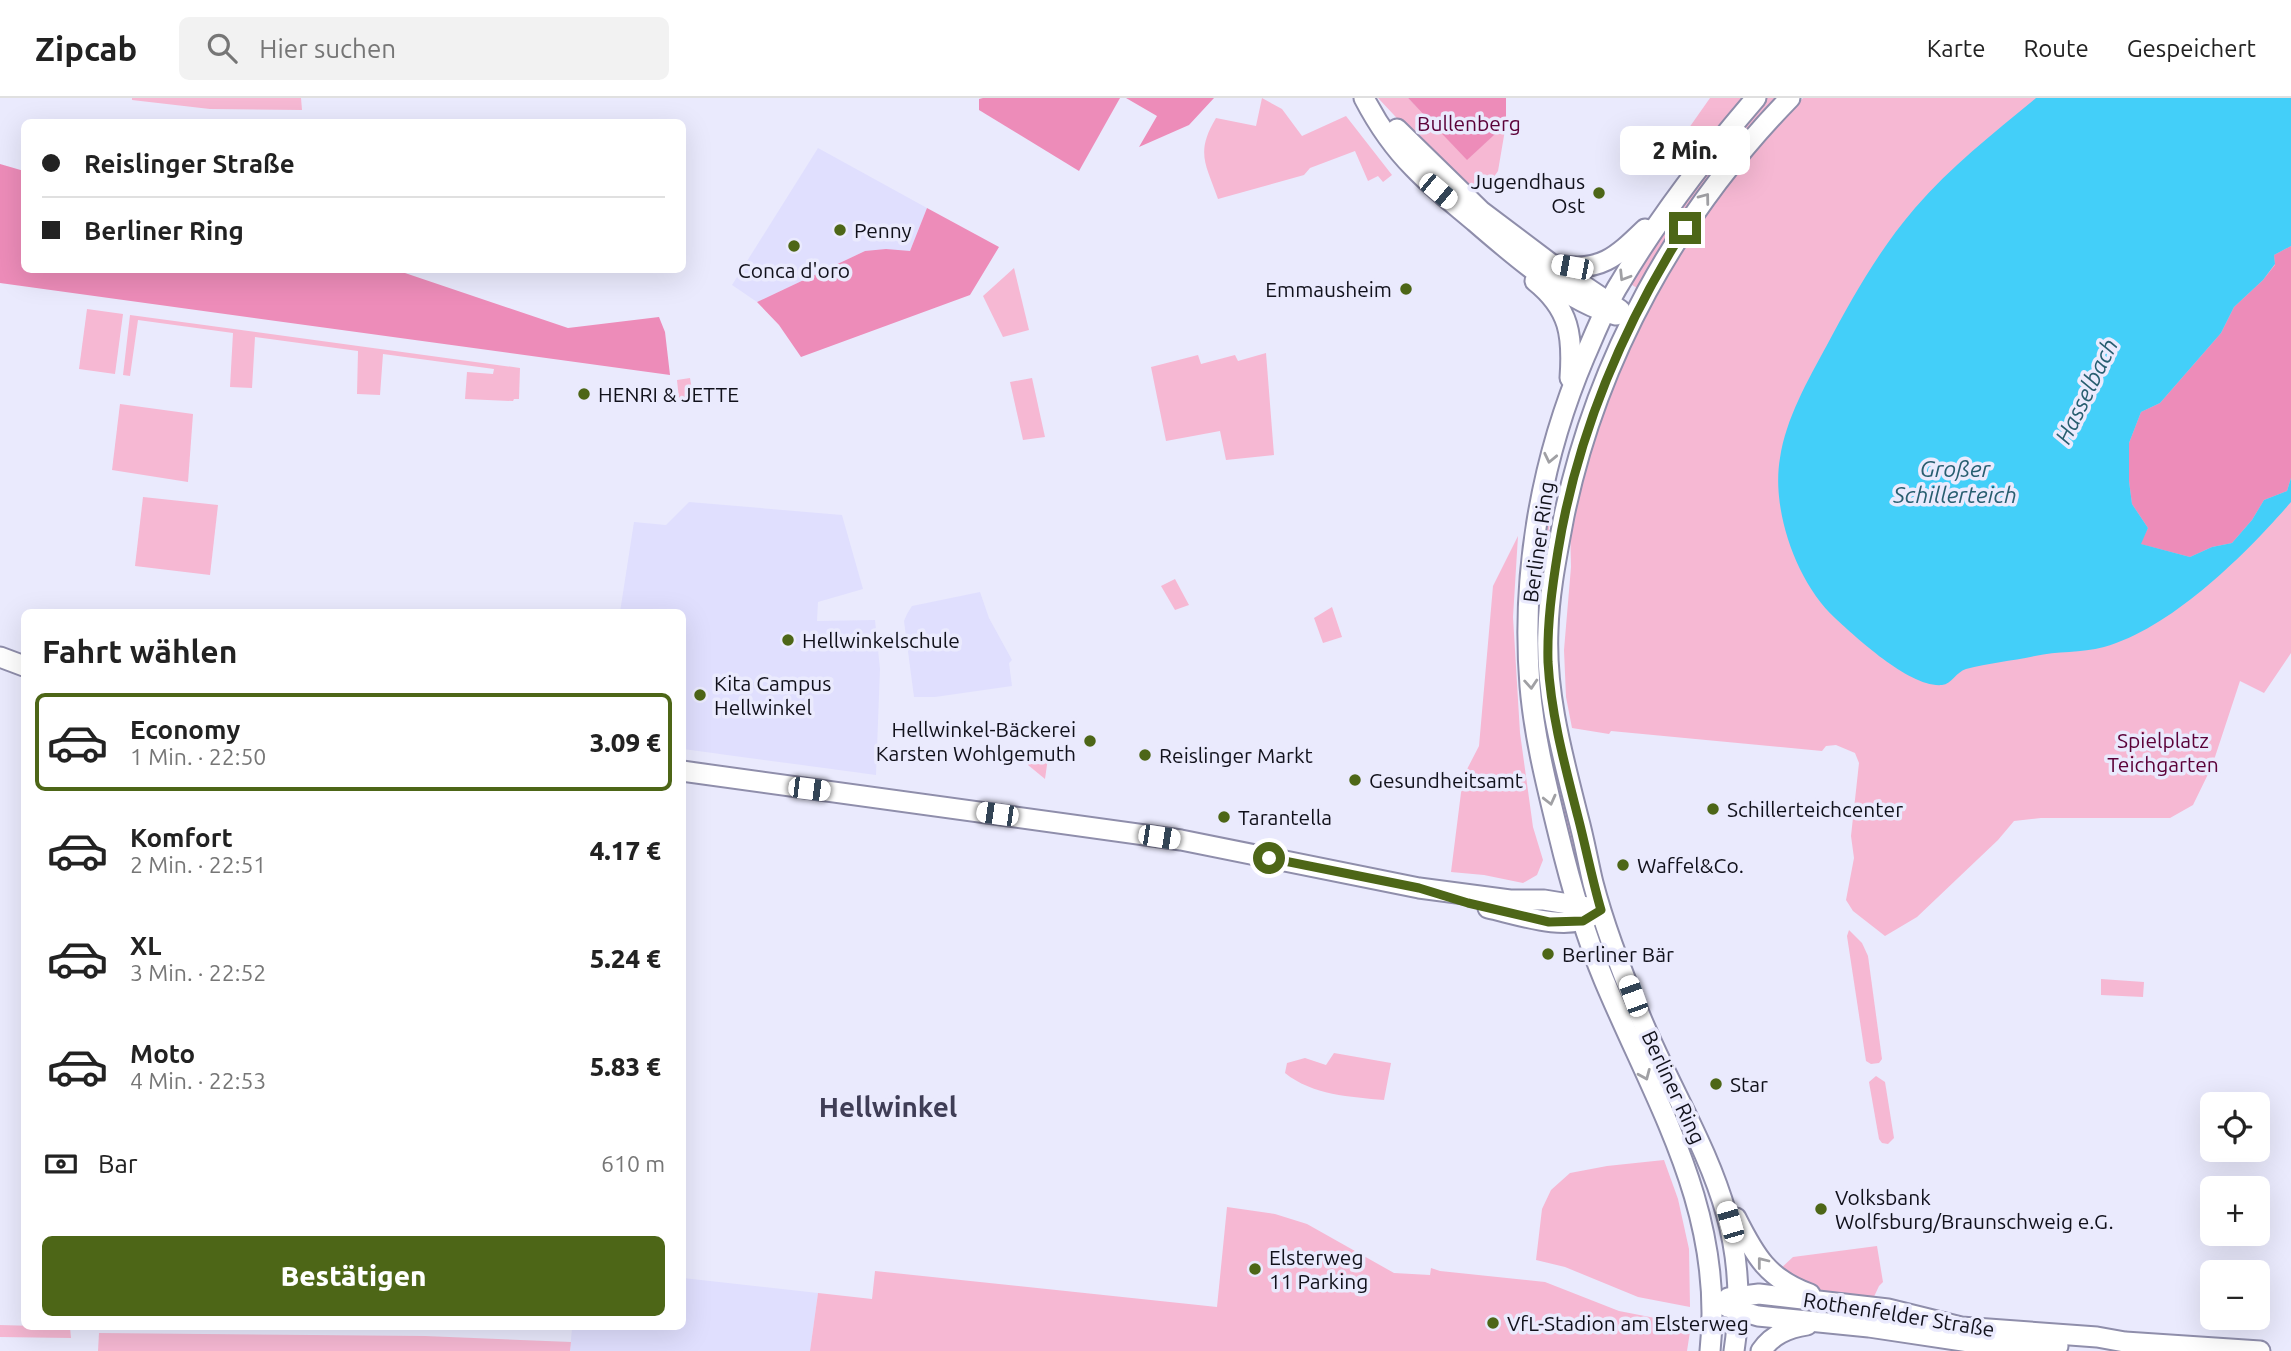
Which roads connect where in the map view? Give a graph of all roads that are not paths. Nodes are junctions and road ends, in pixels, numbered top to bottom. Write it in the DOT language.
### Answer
graph roads {
  1 [pos="1365,98"];
  2 [pos="1756,98"];
  3 [pos="1790,98"];
  4 [pos="1667,209"];
  5 [pos="1501,244"];
  6 [pos="1550,263"];
  7 [pos="1607,307"];
  8 [pos="1632,319"];
  9 [pos="1569,393"];
  10 [pos="0,657"];
  11 [pos="21,665"];
  12 [pos="686,772"];
  13 [pos="1565,860"];
  14 [pos="1419,888"];
  15 [pos="1544,900"];
  16 [pos="1601,910"];
  17 [pos="1581,913"];
  18 [pos="1723,1197"];
  19 [pos="1713,1302"];
  20 [pos="1834,1302"];
  21 [pos="1739,1303"];
  22 [pos="1828,1323"];
  23 [pos="2125,1342"];
  24 [pos="1710,1351"];
  25 [pos="1734,1351"];
  26 [pos="1761,1351"];
  27 [pos="2260,1351"];
  1 -- 5 [label="street"];
  1 -- 6 [label="street"];
  2 -- 4 [label="street, Berliner Ring"];
  8 -- 3 [label="street, Berliner Ring, one-way"];
  4 -- 6 [label="street"];
  4 -- 7 [label="street, Berliner Ring, one-way"];
  5 -- 7 [label="street"];
  5 -- 9 [label="street"];
  6 -- 7 [label="street"];
  7 -- 8 [label="street"];
  7 -- 9 [label="street, Berliner Ring"];
  8 -- 16 [label="street, Berliner Ring"];
  9 -- 13 [label="street, Berliner Ring, one-way"];
  10 -- 11 [label="street"];
  12 -- 14 [label="street"];
  13 -- 15 [label="street"];
  13 -- 17 [label="street, Berliner Ring"];
  14 -- 15 [label="street"];
  14 -- 17 [label="street"];
  15 -- 17 [label="street"];
  16 -- 17 [label="street"];
  16 -- 18 [label="street, Berliner Ring"];
  17 -- 19 [label="street, Berliner Ring, one-way"];
  20 -- 18 [label="street, one-way"];
  18 -- 21 [label="street, Berliner Ring"];
  19 -- 21 [label="street, Rothenfelder Straße"];
  19 -- 24 [label="street, Berliner Ring"];
  20 -- 21 [label="street, Rothenfelder Straße"];
  20 -- 23 [label="street, Rothenfelder Straße"];
  21 -- 22 [label="street, Rothenfelder Straße"];
  21 -- 25 [label="street, Berliner Ring"];
  22 -- 23 [label="street, Rothenfelder Straße"];
  22 -- 26 [label="street"];
  23 -- 27 [label="street, Rothenfelder Straße"];
}
